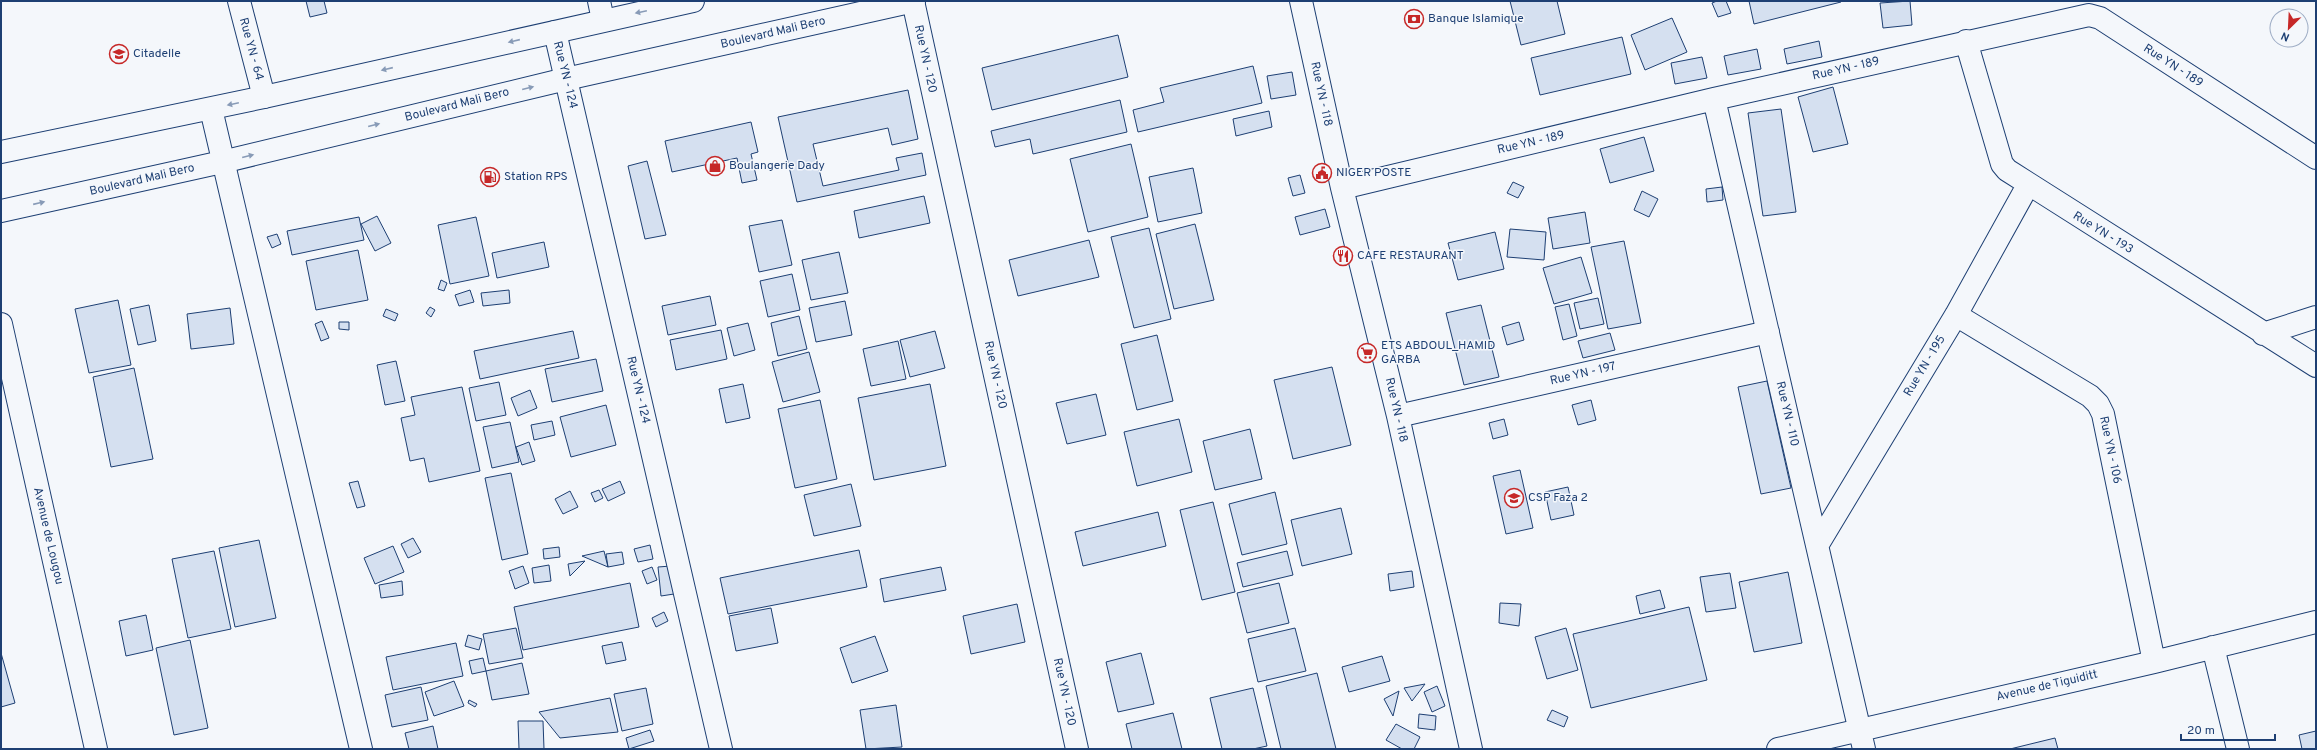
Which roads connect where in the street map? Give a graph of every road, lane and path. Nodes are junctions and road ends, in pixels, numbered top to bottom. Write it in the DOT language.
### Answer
graph roads {
  1 [pos="239,1"];
  2 [pos="693,1"];
  3 [pos="913,1"];
  4 [pos="1301,1"];
  5 [pos="601,10"];
  6 [pos="555,32"];
  7 [pos="1966,41"];
  8 [pos="566,79"];
  9 [pos="264,97"];
  10 [pos="1714,99"];
  11 [pos="210,109"];
  12 [pos="1,152"];
  13 [pos="2316,158"];
  14 [pos="222,162"];
  15 [pos="2028,185"];
  16 [pos="1342,188"];
  17 [pos="1,211"];
  18 [pos="1956,315"];
  19 [pos="2316,317"];
  20 [pos="1,324"];
  21 [pos="1768,332"];
  22 [pos="2263,334"];
  23 [pos="2316,366"];
  24 [pos="1398,416"];
  25 [pos="1818,544"];
  26 [pos="2316,622"];
  27 [pos="2213,647"];
  28 [pos="2154,662"];
  29 [pos="1862,739"];
  30 [pos="96,749"];
  31 [pos="361,749"];
  32 [pos="721,749"];
  33 [pos="1077,749"];
  34 [pos="1471,749"];
  35 [pos="1778,749"];
  36 [pos="2238,749"];
  1 -- 9 [label="street, Rue YN - 64"];
  2 -- 5 [label="street, one-way"];
  3 -- 8 [label="street, Boulevard Mali Bero"];
  3 -- 33 [label="street, Rue YN - 120"];
  4 -- 16 [label="street, Rue YN - 118"];
  5 -- 6 [label="street"];
  6 -- 8 [label="street, Rue YN - 124"];
  6 -- 9 [label="street, one-way"];
  7 -- 10 [label="street, Rue YN - 189"];
  7 -- 13 [label="street, Rue YN - 189"];
  7 -- 15 [label="street, Rue YN - 193"];
  14 -- 8 [label="street, Boulevard Mali Bero, one-way"];
  8 -- 32 [label="street, Rue YN - 124"];
  9 -- 11 [label="street, one-way"];
  10 -- 16 [label="street, Rue YN - 189"];
  10 -- 21 [label="street, Rue YN - 110"];
  11 -- 12 [label="street"];
  11 -- 14 [label="street"];
  17 -- 14 [label="street, Boulevard Mali Bero, one-way"];
  14 -- 31 [label="street"];
  15 -- 18 [label="street, Rue YN - 195"];
  15 -- 22 [label="street, Rue YN - 193"];
  16 -- 24 [label="street, Rue YN - 118"];
  18 -- 25 [label="street, Rue YN - 195"];
  18 -- 28 [label="street, Rue YN - 106"];
  19 -- 22 [label="street"];
  20 -- 30 [label="street, Avenue de Lougou"];
  21 -- 24 [label="street, Rue YN - 197"];
  21 -- 25 [label="street, Rue YN - 110"];
  22 -- 23 [label="street, Rue YN - 193"];
  24 -- 34 [label="street, Rue YN - 118"];
  25 -- 29 [label="street, Rue YN - 110"];
  26 -- 27 [label="street, Avenue de Tiguiditt"];
  27 -- 28 [label="street, Avenue de Tiguiditt"];
  27 -- 36 [label="street"];
  28 -- 29 [label="street, Avenue de Tiguiditt"];
  29 -- 35 [label="street, Avenue de Tiguiditt"];
}
